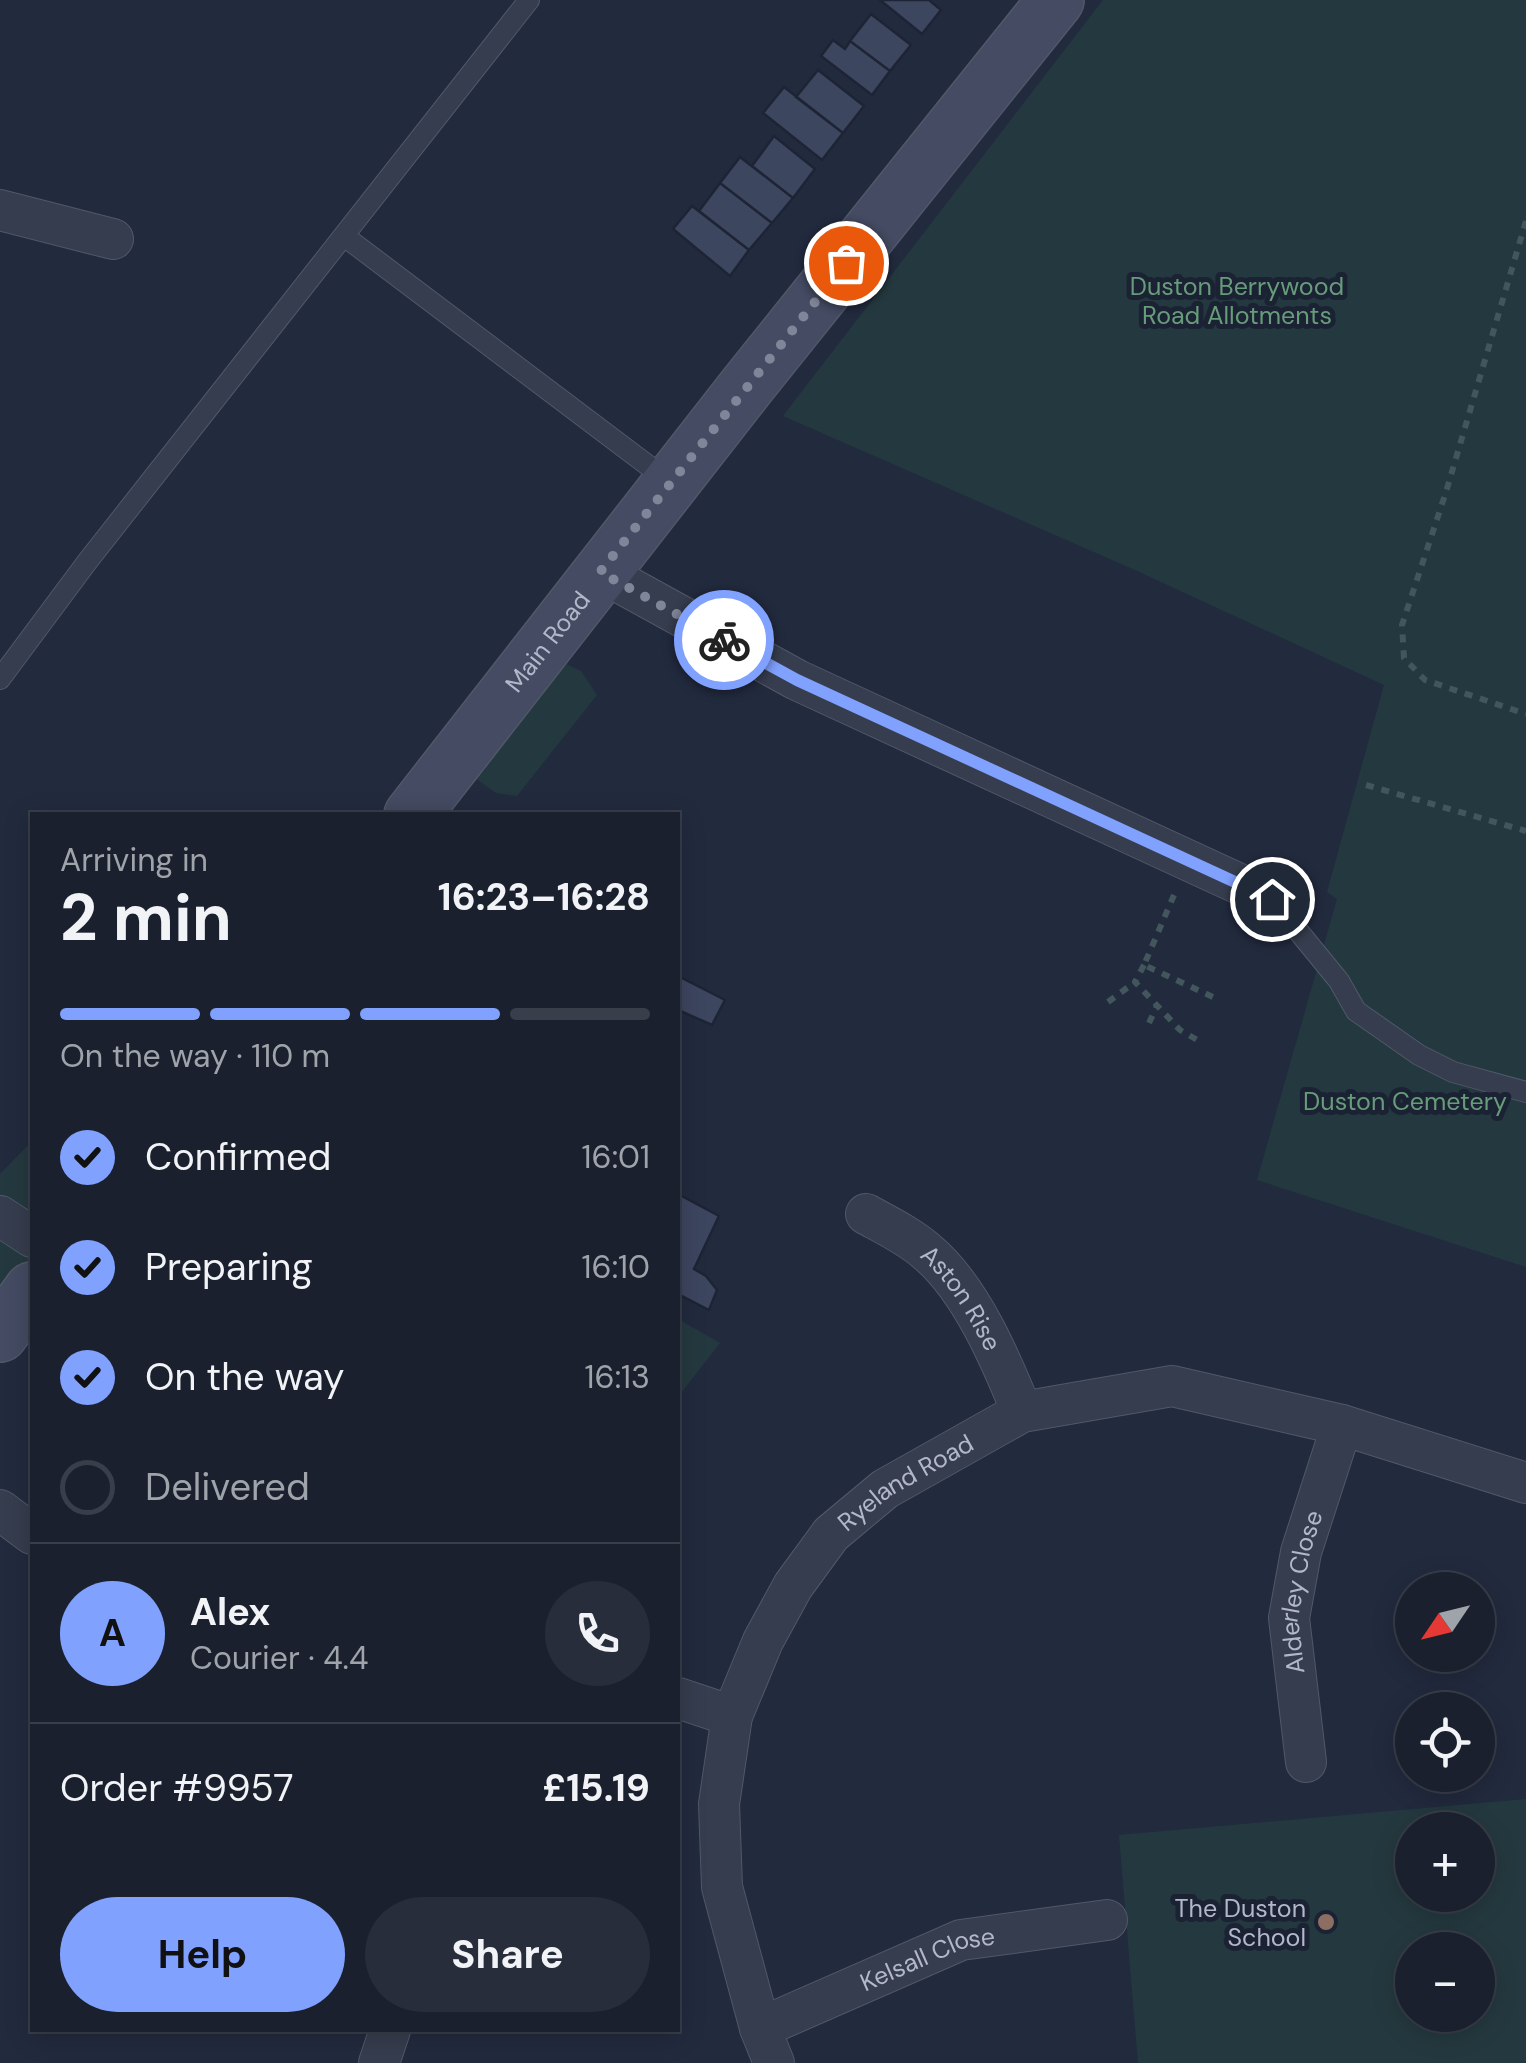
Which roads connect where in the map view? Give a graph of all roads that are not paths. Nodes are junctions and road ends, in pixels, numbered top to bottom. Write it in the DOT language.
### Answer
graph roads {
  1 [pos="529,0"];
  2 [pos="1056,0"];
  3 [pos="0,210"];
  4 [pos="344,236"];
  5 [pos="113,238"];
  6 [pos="671,484"];
  7 [pos="600,572"];
  8 [pos="0,680"];
  9 [pos="414,812"];
  10 [pos="1272,899"];
  11 [pos="1526,1092"];
  12 [pos="866,1214"];
  13 [pos="0,1216"];
  14 [pos="30,1235"];
  15 [pos="30,1293"];
  16 [pos="0,1334"];
  17 [pos="1022,1412"];
  18 [pos="1342,1425"];
  19 [pos="1526,1483"];
  20 [pos="0,1510"];
  21 [pos="30,1532"];
  22 [pos="680,1699"];
  23 [pos="732,1716"];
  24 [pos="1306,1762"];
  25 [pos="1107,1920"];
  26 [pos="389,2032"];
  27 [pos="767,2045"];
  28 [pos="379,2063"];
  1 -- 4 [label="lane"];
  2 -- 6 [label="street, Main Road"];
  3 -- 5 [label="street"];
  4 -- 6 [label="lane"];
  4 -- 8 [label="lane"];
  6 -- 7 [label="street, Main Road"];
  7 -- 9 [label="street, Main Road"];
  7 -- 10 [label="street"];
  10 -- 11 [label="lane"];
  12 -- 17 [label="street, Aston Rise"];
  13 -- 14 [label="street"];
  15 -- 16 [label="street"];
  17 -- 18 [label="street, Ryeland Road"];
  17 -- 23 [label="street, Ryeland Road"];
  18 -- 19 [label="street, Ryeland Road"];
  18 -- 24 [label="street, Alderley Close"];
  20 -- 21 [label="street"];
  22 -- 23 [label="street"];
  23 -- 27 [label="street, Ryeland Road"];
  25 -- 27 [label="street, Kelsall Close"];
  26 -- 28 [label="street"];
}
